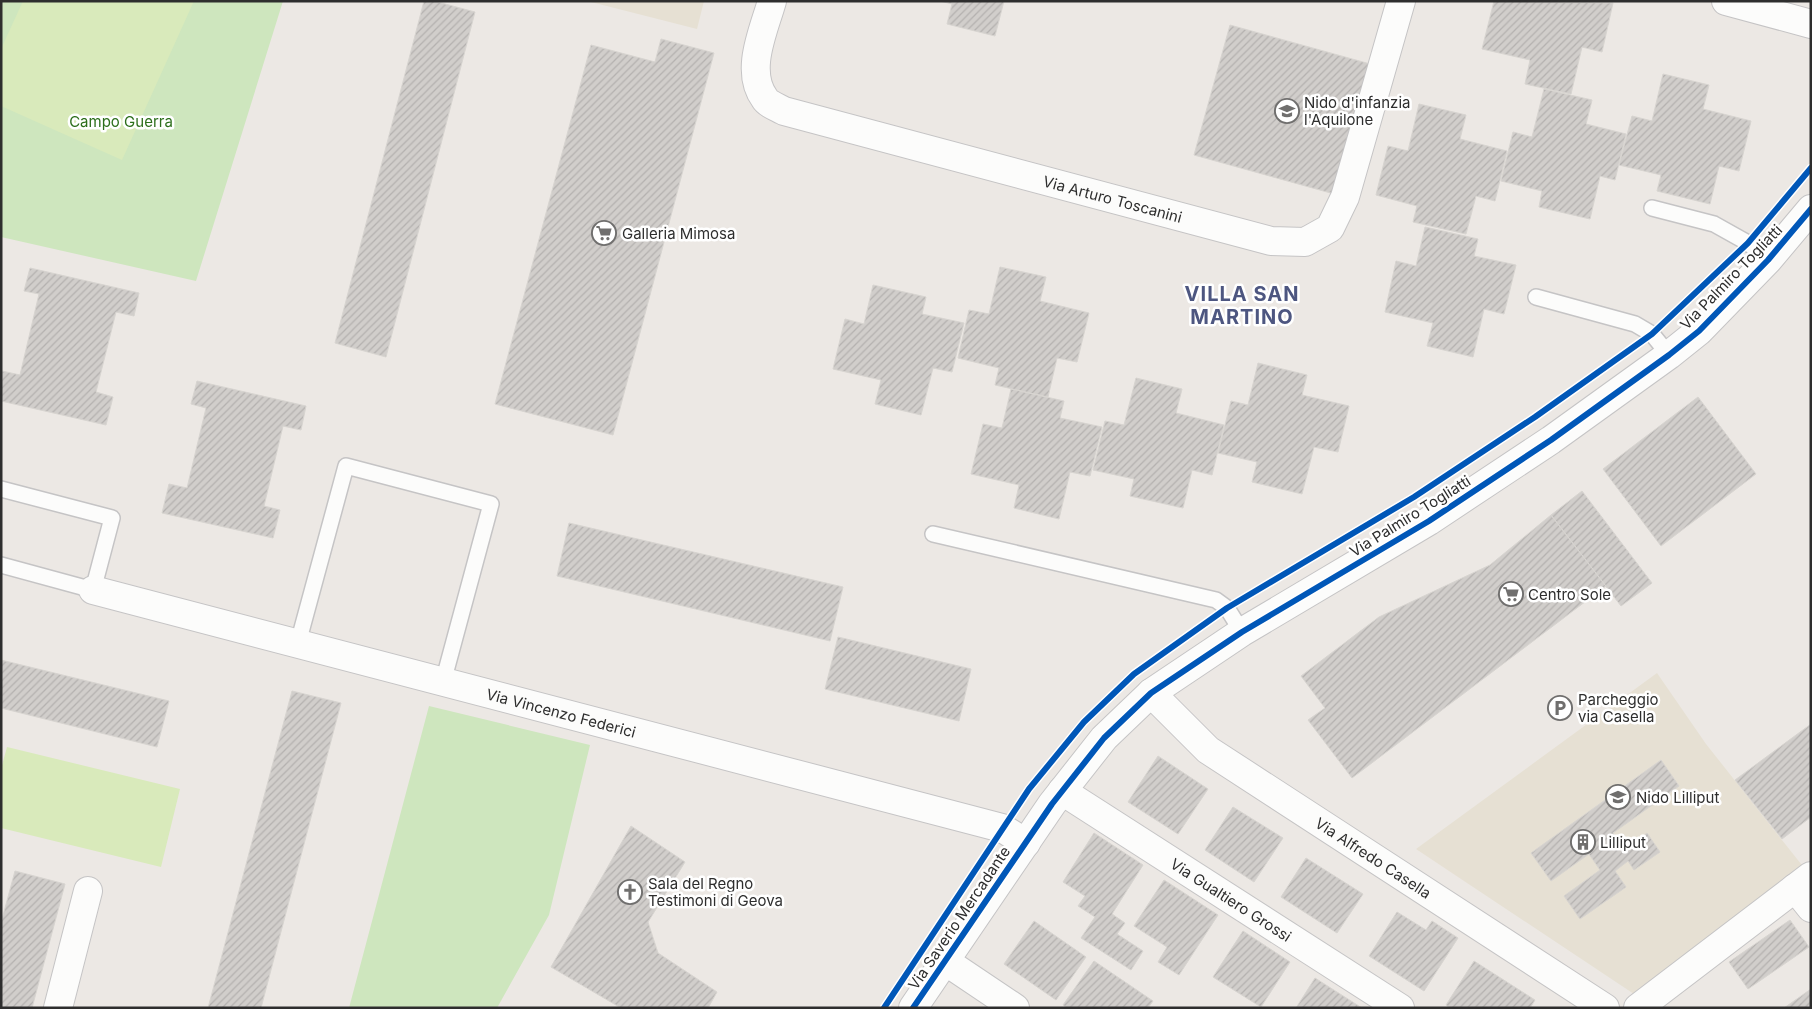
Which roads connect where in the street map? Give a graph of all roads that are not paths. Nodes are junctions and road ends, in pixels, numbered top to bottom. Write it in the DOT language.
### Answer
graph roads {
  1 [pos="772,1"];
  2 [pos="1401,1"];
  3 [pos="1726,1"];
  4 [pos="1811,24"];
  5 [pos="1652,208"];
  6 [pos="1811,209"];
  7 [pos="1768,260"];
  8 [pos="1536,297"];
  9 [pos="1669,355"];
  10 [pos="1,489"];
  11 [pos="933,534"];
  12 [pos="1,565"];
  13 [pos="93,590"];
  14 [pos="1242,632"];
  15 [pos="298,644"];
  16 [pos="443,682"];
  17 [pos="1151,694"];
  18 [pos="1062,791"];
  19 [pos="1026,843"];
  20 [pos="1806,891"];
  21 [pos="88,892"];
  22 [pos="945,961"];
  23 [pos="58,1008"];
  24 [pos="913,1008"];
  25 [pos="1014,1008"];
  26 [pos="1400,1008"];
  27 [pos="1605,1008"];
  28 [pos="1638,1008"];
  1 -- 2 [label="street, Via Arturo Toscanini"];
  3 -- 4 [label="street"];
  5 -- 7 [label="lane"];
  6 -- 7 [label="street, Via Palmiro Togliatti"];
  7 -- 9 [label="street, Via Palmiro Togliatti"];
  8 -- 9 [label="lane"];
  9 -- 14 [label="street, Via Palmiro Togliatti"];
  10 -- 13 [label="lane"];
  11 -- 14 [label="lane"];
  12 -- 13 [label="lane"];
  13 -- 15 [label="street, Via Vincenzo Federici"];
  14 -- 17 [label="street, Via Palmiro Togliatti"];
  15 -- 16 [label="street, Via Vincenzo Federici"];
  15 -- 16 [label="lane"];
  16 -- 19 [label="street, Via Vincenzo Federici"];
  17 -- 18 [label="street, Via Palmiro Togliatti"];
  17 -- 27 [label="street, Via Alfredo Casella"];
  18 -- 19 [label="street, Via Palmiro Togliatti"];
  18 -- 26 [label="street, Via Gualtiero Grossi"];
  19 -- 22 [label="street, Via Saverio Mercadante"];
  20 -- 28 [label="street"];
  21 -- 23 [label="street"];
  22 -- 24 [label="street, Via Saverio Mercadante"];
  22 -- 25 [label="street"];
}
